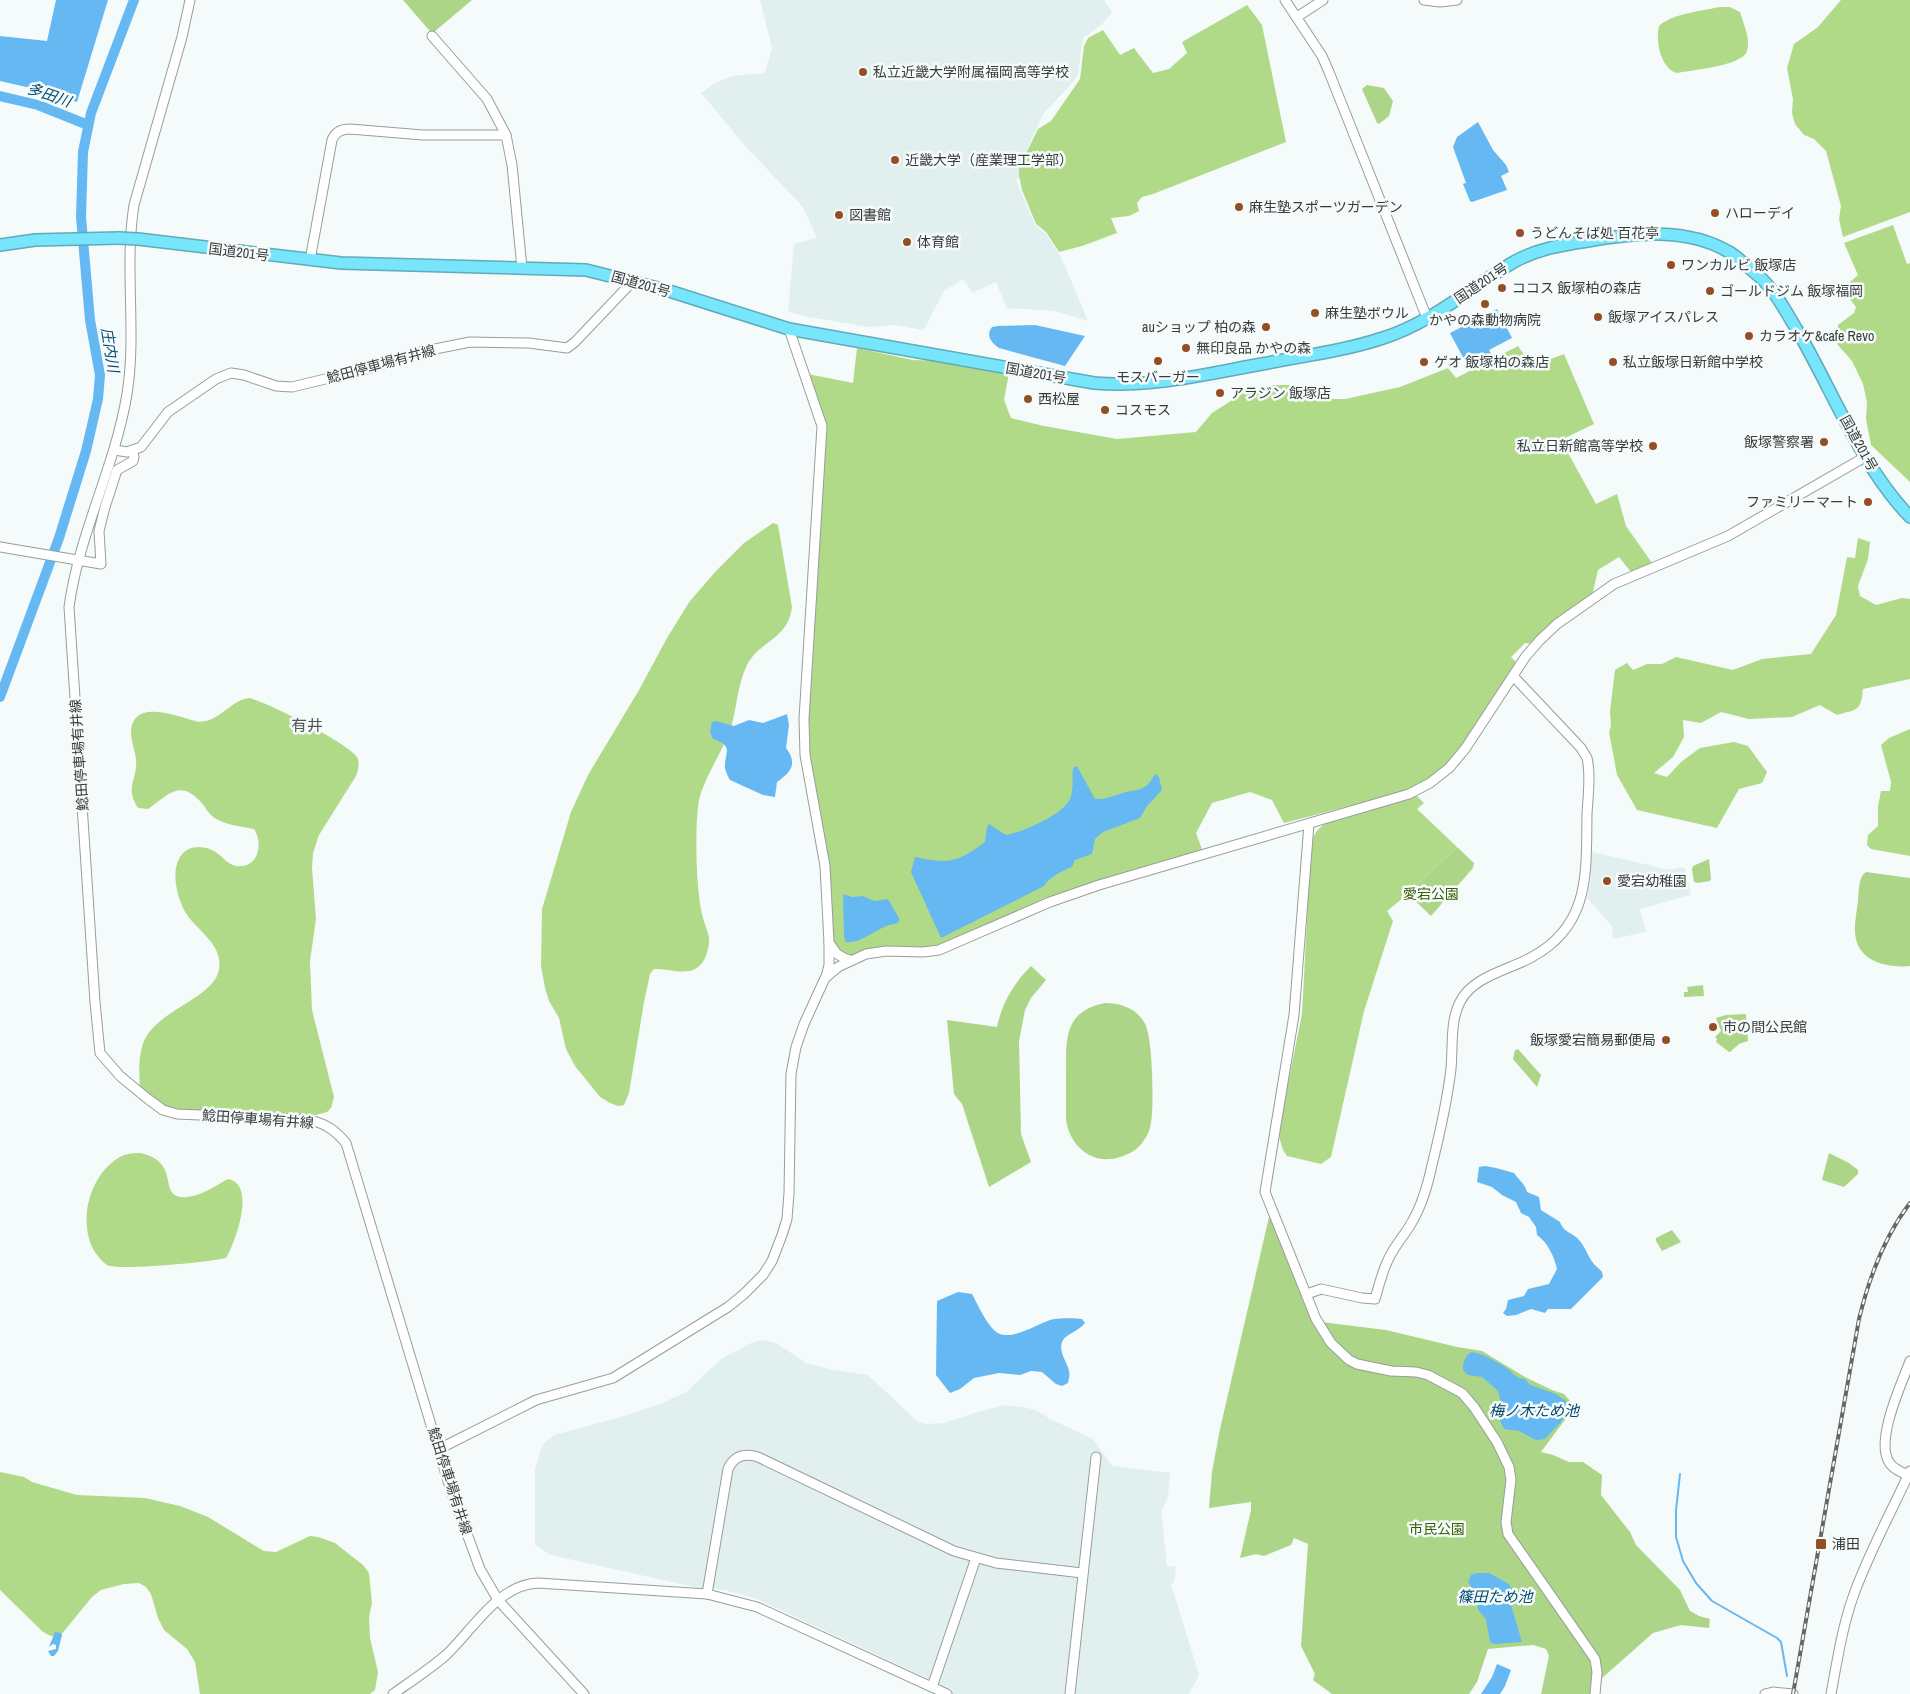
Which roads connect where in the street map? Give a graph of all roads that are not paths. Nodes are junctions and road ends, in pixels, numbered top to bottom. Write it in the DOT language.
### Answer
graph roads {
  1 [pos="190,0"];
  2 [pos="1286,0"];
  3 [pos="1323,0"];
  4 [pos="1424,0"];
  5 [pos="1457,0"];
  6 [pos="1296,17"];
  7 [pos="432,36"];
  8 [pos="506,135"];
  9 [pos="0,245"];
  10 [pos="310,260"];
  11 [pos="522,268"];
  12 [pos="633,281"];
  13 [pos="1427,318"];
  14 [pos="789,329"];
  15 [pos="115,450"];
  16 [pos="132,451"];
  17 [pos="1865,457"];
  18 [pos="1910,517"];
  19 [pos="0,547"];
  20 [pos="77,560"];
  21 [pos="1514,677"];
  22 [pos="1309,824"];
  23 [pos="829,943"];
  24 [pos="850,960"];
  25 [pos="826,978"];
  26 [pos="1307,1294"];
  27 [pos="1910,1361"];
  28 [pos="439,1449"];
  29 [pos="1096,1457"];
  30 [pos="1909,1473"];
  31 [pos="976,1558"];
  32 [pos="1082,1573"];
  33 [pos="708,1594"];
  34 [pos="498,1600"];
  35 [pos="932,1687"];
  36 [pos="393,1694"];
  37 [pos="584,1694"];
  38 [pos="947,1694"];
  39 [pos="1070,1694"];
  40 [pos="1595,1694"];
  41 [pos="1766,1694"];
  42 [pos="1793,1694"];
  43 [pos="1831,1694"];
  1 -- 15 [label="street, 鯰田停車場有井線"];
  2 -- 6 [label="street"];
  3 -- 6 [label="street"];
  4 -- 5 [label="street"];
  6 -- 13 [label="street"];
  7 -- 8 [label="street"];
  8 -- 10 [label="street"];
  8 -- 11 [label="street"];
  9 -- 10 [label="highway, 国道201号, bridge"];
  10 -- 11 [label="highway, 国道201号"];
  11 -- 12 [label="highway, 国道201号"];
  12 -- 14 [label="highway, 国道201号"];
  12 -- 16 [label="street, 鯰田停車場有井線"];
  13 -- 14 [label="highway, 国道201号"];
  13 -- 17 [label="highway, 国道201号"];
  14 -- 23 [label="street"];
  15 -- 16 [label="street"];
  15 -- 20 [label="street, 鯰田停車場有井線"];
  16 -- 20 [label="street, 鯰田停車場有井線"];
  17 -- 18 [label="highway, 国道201号"];
  17 -- 21 [label="street"];
  19 -- 20 [label="street"];
  20 -- 28 [label="street, 鯰田停車場有井線"];
  21 -- 22 [label="street"];
  21 -- 26 [label="street"];
  22 -- 24 [label="street"];
  22 -- 26 [label="street"];
  23 -- 24 [label="street"];
  23 -- 25 [label="street"];
  24 -- 25 [label="street"];
  25 -- 28 [label="street"];
  26 -- 40 [label="street"];
  27 -- 30 [label="street"];
  28 -- 34 [label="street, 鯰田停車場有井線"];
  29 -- 32 [label="street"];
  30 -- 43 [label="street"];
  31 -- 32 [label="street"];
  31 -- 33 [label="street"];
  31 -- 35 [label="street"];
  32 -- 39 [label="street"];
  33 -- 34 [label="street"];
  33 -- 35 [label="street"];
  34 -- 36 [label="street"];
  34 -- 37 [label="street, 鯰田停車場有井線"];
  35 -- 38 [label="street"];
  41 -- 42 [label="street"];
}
